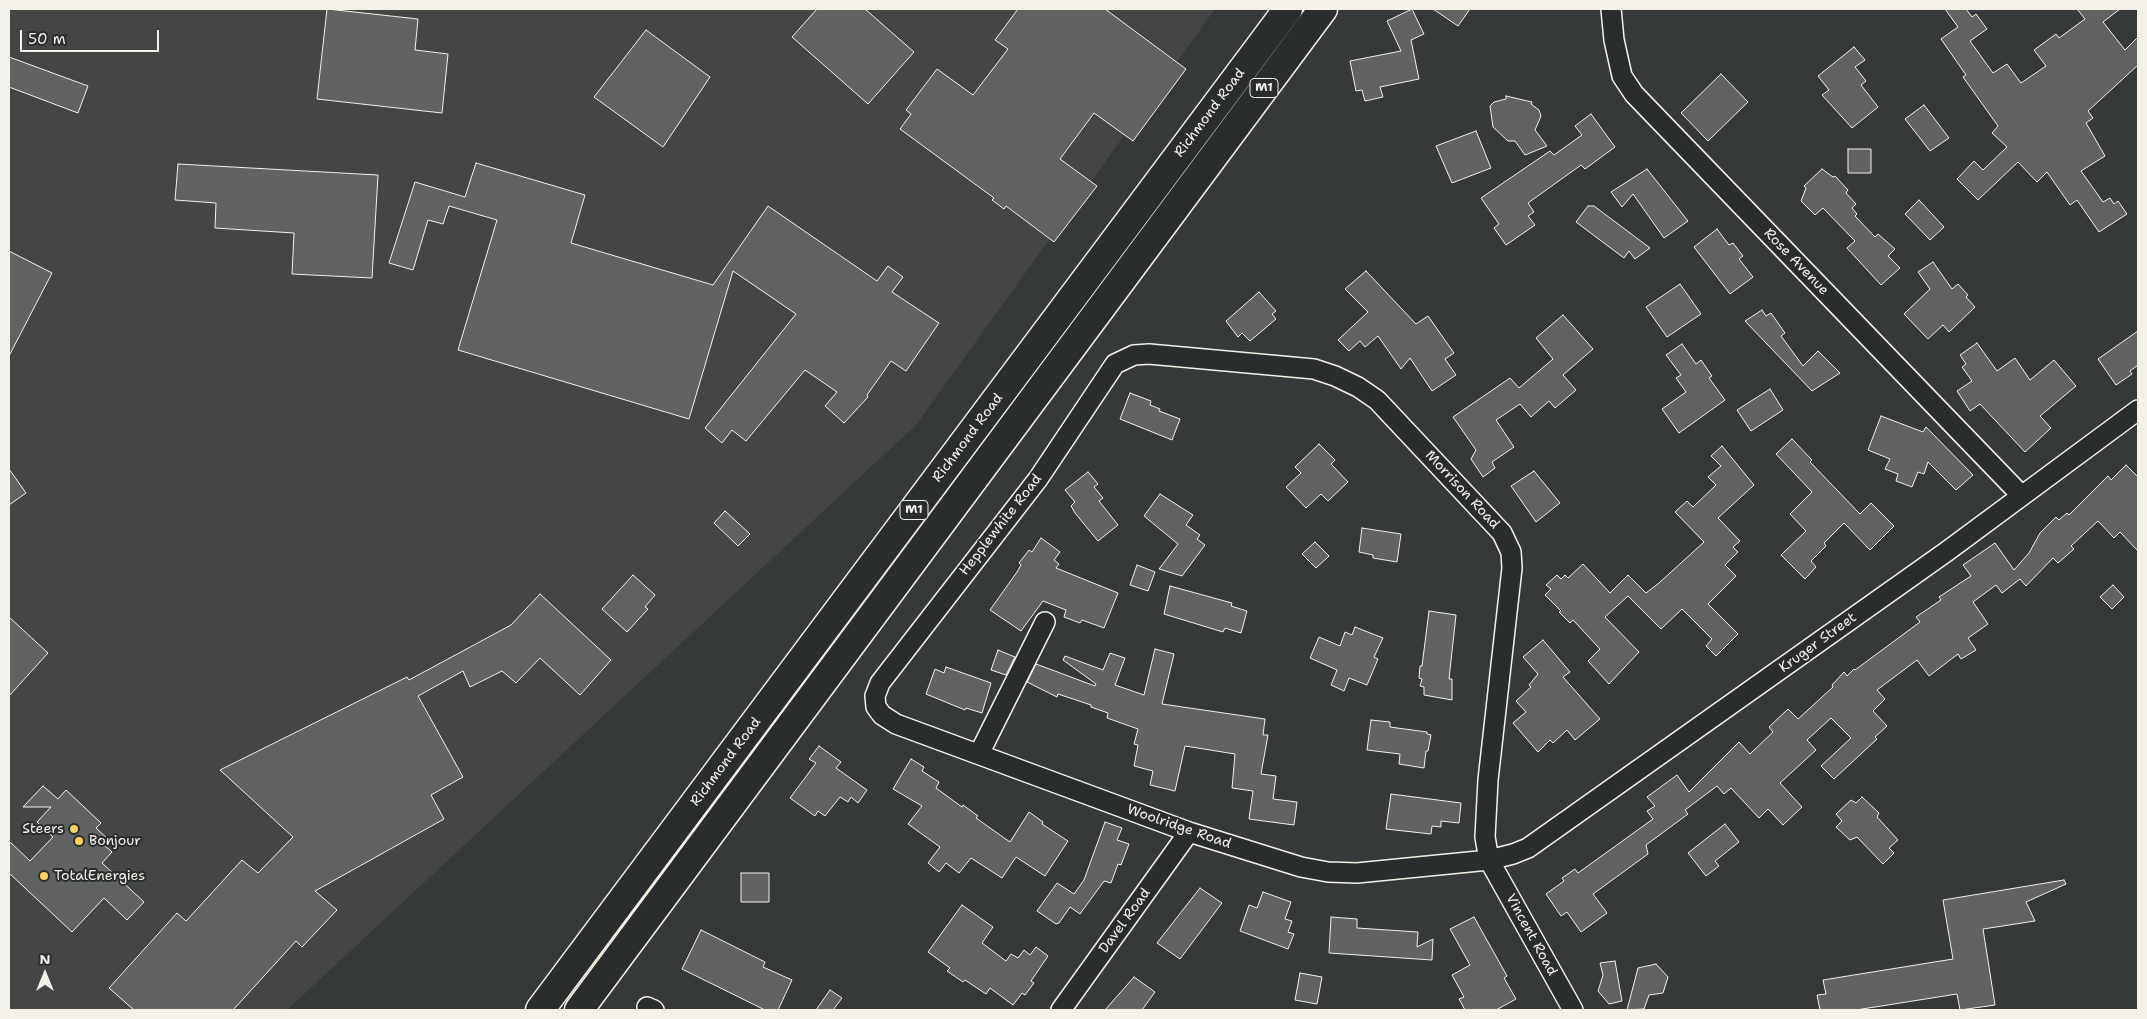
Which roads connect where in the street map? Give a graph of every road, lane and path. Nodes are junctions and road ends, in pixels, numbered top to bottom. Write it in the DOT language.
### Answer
graph roads {
  1 [pos="1288,9"];
  2 [pos="1323,9"];
  3 [pos="1611,9"];
  4 [pos="1149,354"];
  5 [pos="2138,410"];
  6 [pos="2022,495"];
  7 [pos="1045,622"];
  8 [pos="882,715"];
  9 [pos="979,754"];
  10 [pos="1188,832"];
  11 [pos="1489,860"];
  12 [pos="540,1010"];
  13 [pos="579,1010"];
  14 [pos="1061,1010"];
  15 [pos="1573,1010"];
  1 -- 12 [label="highway, Richmond Road / M1"];
  2 -- 13 [label="highway, Richmond Road / M1"];
  3 -- 6 [label="street, Rose Avenue"];
  4 -- 8 [label="street, Hepplewhite Road"];
  4 -- 11 [label="street, Morrison Road"];
  5 -- 6 [label="street, Kruger Street"];
  6 -- 11 [label="street, Kruger Street"];
  7 -- 9 [label="street"];
  8 -- 9 [label="street, Woolridge Road"];
  9 -- 10 [label="street, Woolridge Road"];
  10 -- 11 [label="street, Woolridge Road"];
  10 -- 14 [label="street, Davel Road"];
  11 -- 15 [label="street, Vincent Road"];
}
